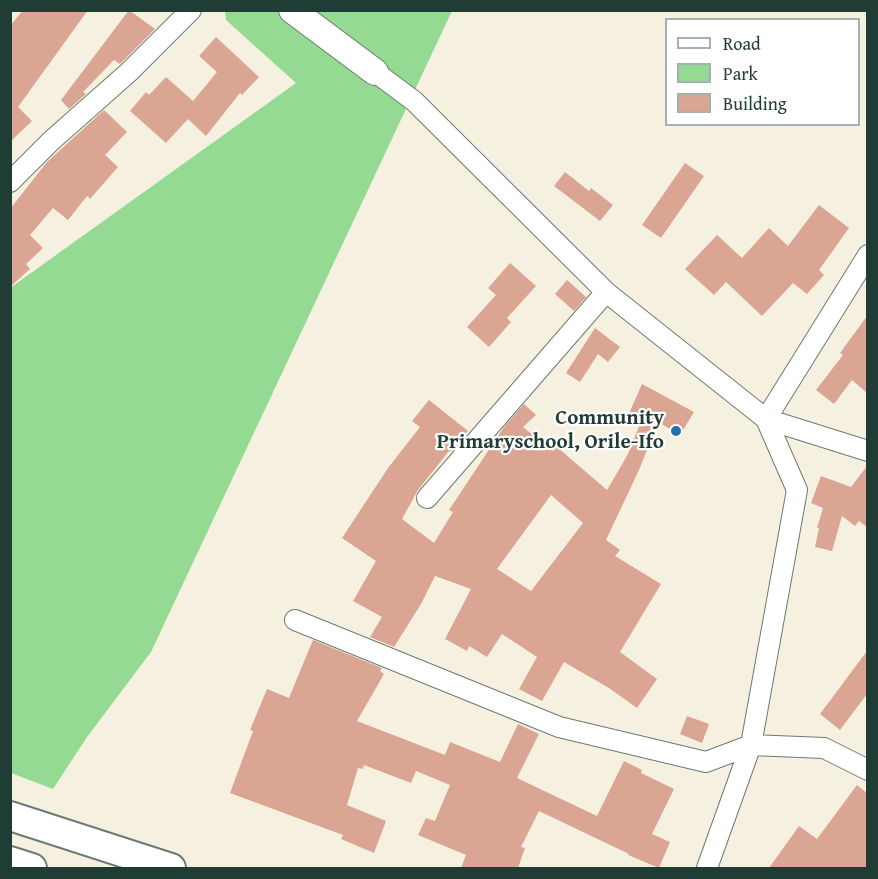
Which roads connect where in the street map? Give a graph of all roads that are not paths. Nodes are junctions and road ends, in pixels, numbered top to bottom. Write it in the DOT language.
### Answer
graph roads {
  1 [pos="191,10"];
  2 [pos="292,10"];
  3 [pos="375,72"];
  4 [pos="10,182"];
  5 [pos="867,255"];
  6 [pos="606,292"];
  7 [pos="766,418"];
  8 [pos="867,451"];
  9 [pos="427,498"];
  10 [pos="295,620"];
  11 [pos="751,745"];
  12 [pos="867,770"];
  13 [pos="10,816"];
  14 [pos="10,861"];
  15 [pos="33,868"];
  16 [pos="171,868"];
  17 [pos="708,868"];
  1 -- 4 [label="street"];
  2 -- 3 [label="street"];
  3 -- 6 [label="street"];
  5 -- 7 [label="street"];
  6 -- 7 [label="street"];
  6 -- 9 [label="street"];
  7 -- 8 [label="street"];
  7 -- 11 [label="street"];
  10 -- 11 [label="street"];
  11 -- 12 [label="street"];
  11 -- 17 [label="street"];
  13 -- 16 [label="main road"];
  14 -- 15 [label="main road"];
}
